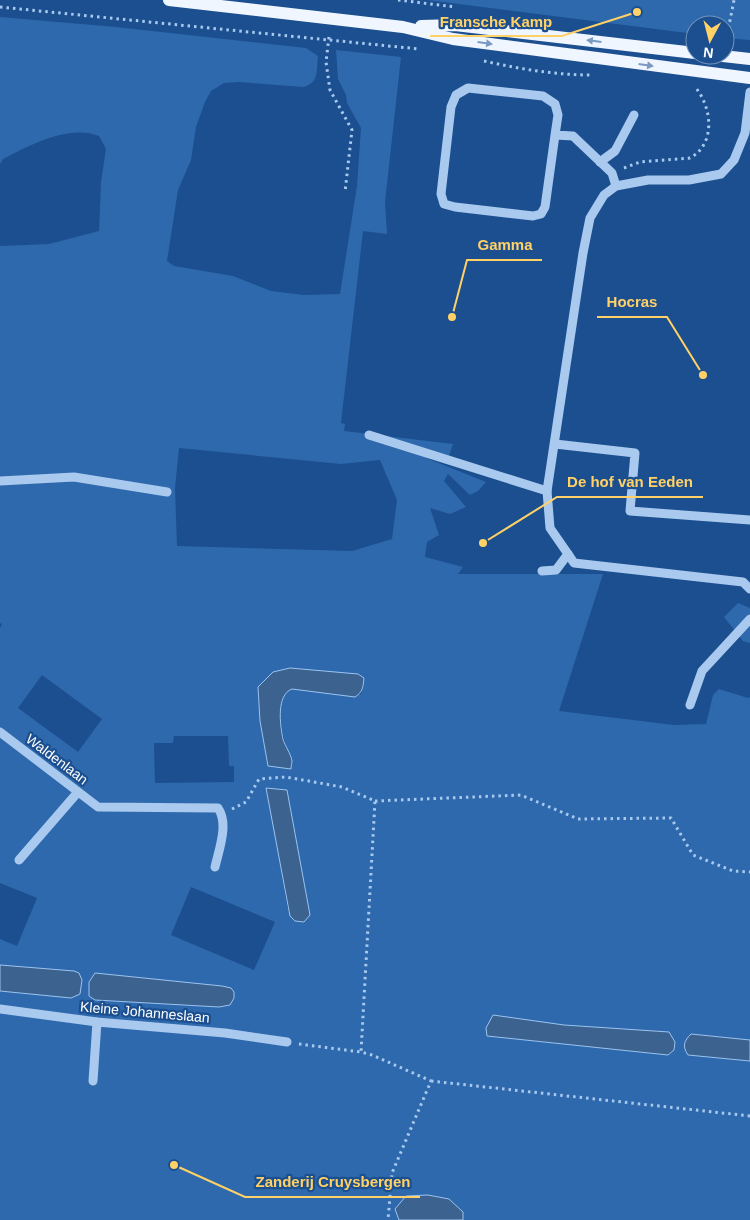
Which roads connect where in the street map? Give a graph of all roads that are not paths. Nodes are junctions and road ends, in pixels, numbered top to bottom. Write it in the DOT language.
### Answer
graph roads {
  1 [pos="169,0"];
  2 [pos="403,27"];
  3 [pos="685,52"];
  4 [pos="735,57"];
  5 [pos="750,59"];
  6 [pos="750,78"];
  7 [pos="750,92"];
  8 [pos="634,115"];
  9 [pos="555,135"];
  10 [pos="600,162"];
  11 [pos="616,186"];
  12 [pos="369,435"];
  13 [pos="555,444"];
  14 [pos="0,481"];
  15 [pos="548,491"];
  16 [pos="167,492"];
  17 [pos="750,520"];
  18 [pos="568,554"];
  19 [pos="542,571"];
  20 [pos="750,589"];
  21 [pos="750,619"];
  22 [pos="690,705"];
  23 [pos="0,732"];
  24 [pos="78,792"];
  25 [pos="19,860"];
  26 [pos="215,867"];
  27 [pos="0,1009"];
  28 [pos="98,1022"];
  29 [pos="287,1042"];
  30 [pos="92,1081"];
  1 -- 2 [label="main road"];
  3 -- 2 [label="main road, one-way"];
  2 -- 6 [label="main road, one-way"];
  4 -- 5 [label="main road"];
  7 -- 11 [label="street"];
  8 -- 10 [label="street"];
  9 -- 9 [label="street"];
  9 -- 10 [label="street"];
  10 -- 11 [label="street"];
  11 -- 13 [label="street"];
  12 -- 15 [label="street"];
  13 -- 15 [label="street"];
  13 -- 17 [label="street"];
  14 -- 16 [label="street"];
  15 -- 18 [label="street"];
  18 -- 19 [label="street"];
  18 -- 20 [label="street"];
  21 -- 22 [label="street"];
  23 -- 24 [label="street, Waldenlaan"];
  24 -- 25 [label="street"];
  24 -- 26 [label="street, Waldenlaan"];
  27 -- 28 [label="street, Kleine Johanneslaan"];
  28 -- 29 [label="street, Kleine Johanneslaan"];
  28 -- 30 [label="street"];
}
